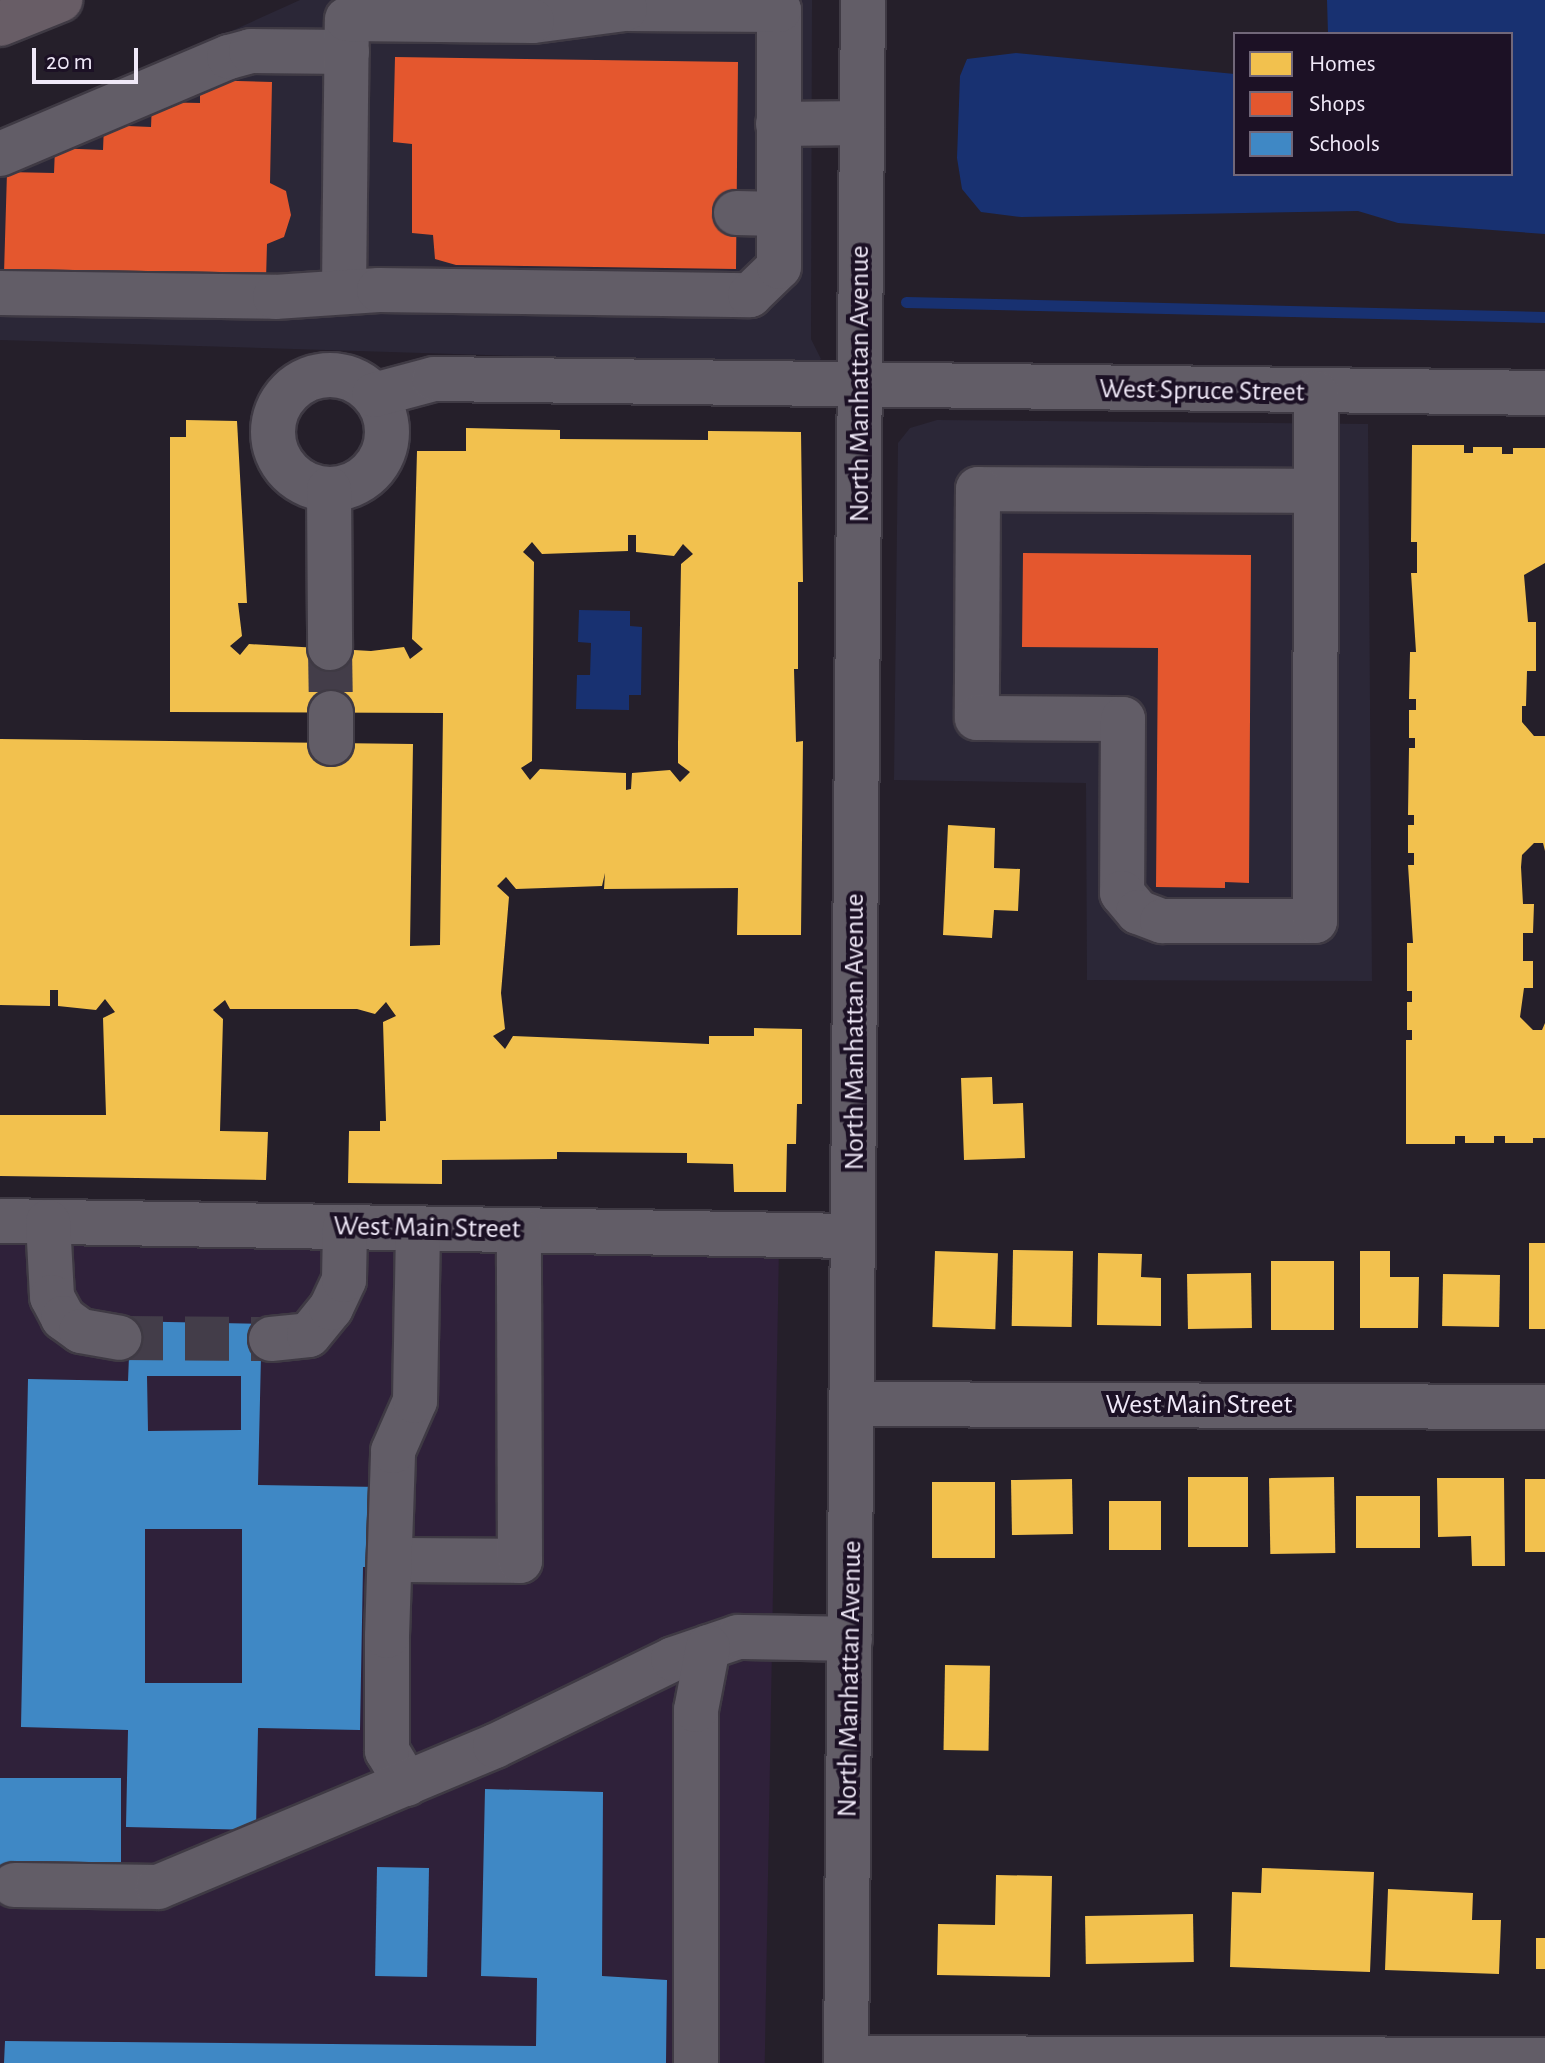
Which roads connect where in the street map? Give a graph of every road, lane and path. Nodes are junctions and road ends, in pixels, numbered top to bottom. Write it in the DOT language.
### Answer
graph roads {
  1 [pos="60,0"];
  2 [pos="863,0"];
  3 [pos="0,24"];
  4 [pos="347,24"];
  5 [pos="862,123"];
  6 [pos="778,124"];
  7 [pos="0,154"];
  8 [pos="344,292"];
  9 [pos="0,293"];
  10 [pos="860,386"];
  11 [pos="1316,393"];
  12 [pos="1545,393"];
  13 [pos="374,395"];
  14 [pos="329,489"];
  15 [pos="1315,491"];
  16 [pos="330,648"];
  17 [pos="0,1221"];
  18 [pos="48,1222"];
  19 [pos="418,1228"];
  20 [pos="519,1230"];
  21 [pos="853,1236"];
  22 [pos="345,1245"];
  23 [pos="119,1338"];
  24 [pos="271,1339"];
  25 [pos="853,1404"];
  26 [pos="1545,1407"];
  27 [pos="390,1560"];
  28 [pos="850,1639"];
  29 [pos="708,1647"];
  30 [pos="407,1784"];
  31 [pos="14,1885"];
  32 [pos="1545,2060"];
  33 [pos="846,2061"];
  34 [pos="696,2063"];
  1 -- 3 [label="main road"];
  2 -- 5 [label="street, North Manhattan Avenue"];
  4 -- 6 [label="street"];
  4 -- 7 [label="street"];
  4 -- 8 [label="street"];
  5 -- 6 [label="street"];
  5 -- 10 [label="street, North Manhattan Avenue"];
  6 -- 8 [label="street"];
  8 -- 9 [label="street"];
  10 -- 11 [label="street, West Spruce Street"];
  10 -- 13 [label="street, West Spruce Street"];
  10 -- 21 [label="street, North Manhattan Avenue"];
  11 -- 12 [label="street, West Spruce Street"];
  11 -- 15 [label="street"];
  13 -- 14 [label="street"];
  13 -- 14 [label="street"];
  14 -- 16 [label="street"];
  15 -- 15 [label="street"];
  17 -- 18 [label="street, West Main Street"];
  18 -- 22 [label="street, West Main Street"];
  18 -- 23 [label="street"];
  19 -- 20 [label="street, West Main Street"];
  19 -- 22 [label="street, West Main Street"];
  19 -- 27 [label="street"];
  20 -- 21 [label="street, West Main Street"];
  20 -- 27 [label="street"];
  21 -- 25 [label="street, North Manhattan Avenue"];
  22 -- 24 [label="street"];
  25 -- 26 [label="street, West Main Street"];
  25 -- 28 [label="street, North Manhattan Avenue"];
  27 -- 30 [label="street"];
  28 -- 29 [label="street"];
  28 -- 33 [label="street, North Manhattan Avenue"];
  29 -- 30 [label="street"];
  29 -- 34 [label="street"];
  30 -- 31 [label="street"];
  32 -- 33 [label="street"];
}
